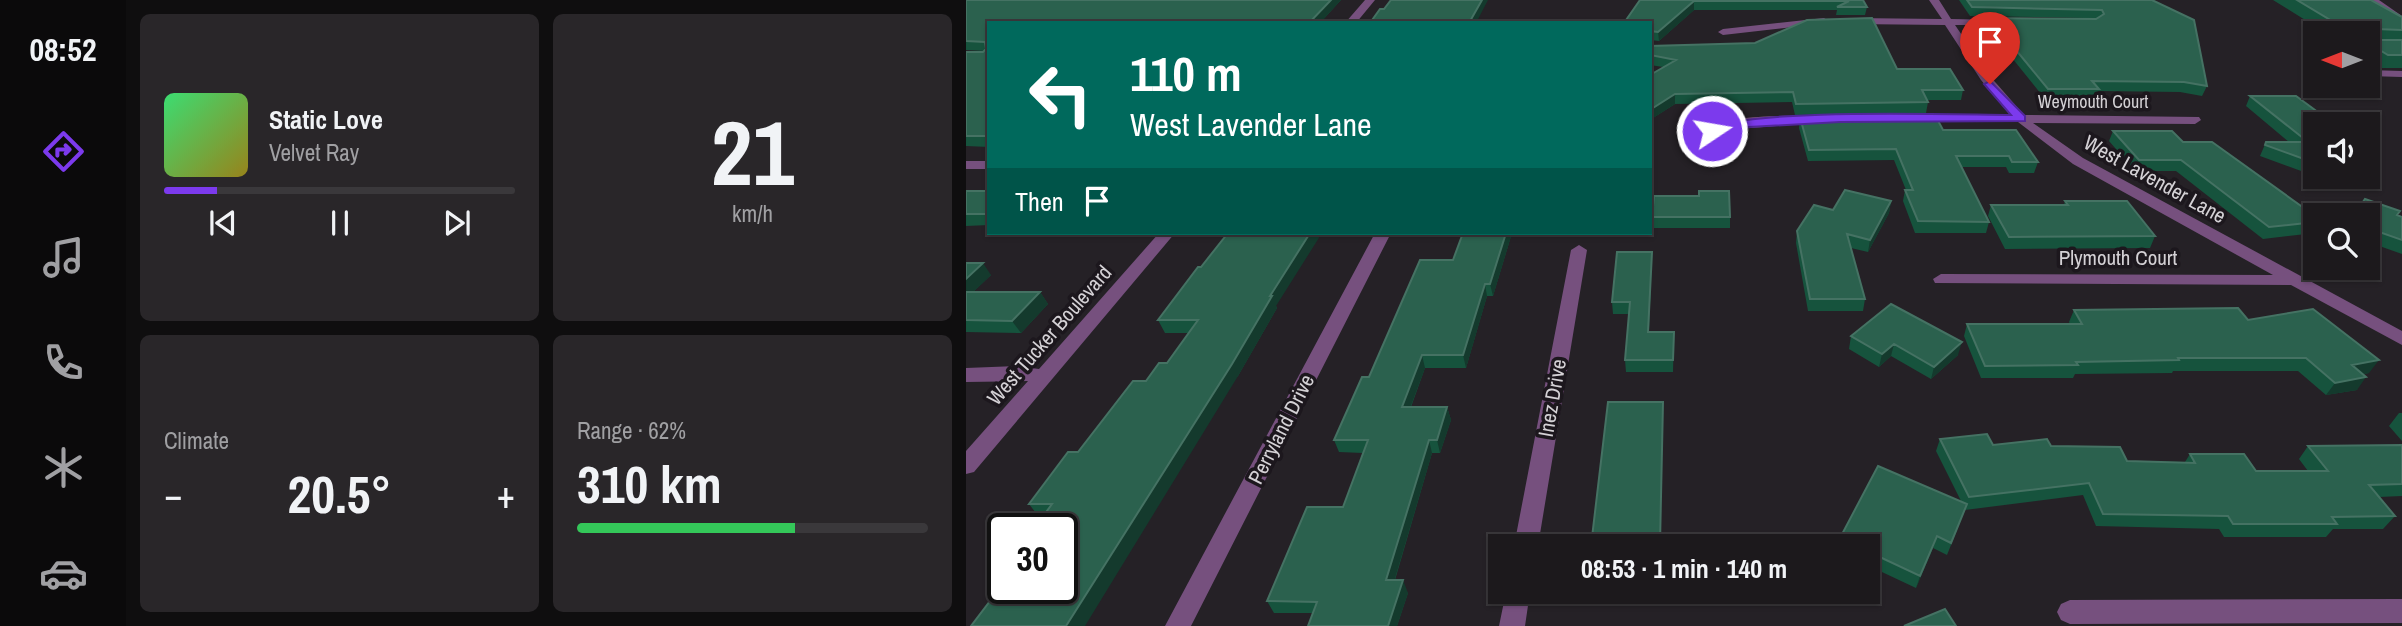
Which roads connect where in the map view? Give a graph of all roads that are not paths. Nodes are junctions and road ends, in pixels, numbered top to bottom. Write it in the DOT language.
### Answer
graph roads {
  1 [pos="1370,0"];
  2 [pos="1934,0"];
  3 [pos="2373,0"];
  4 [pos="2396,14"];
  5 [pos="2402,20"];
  6 [pos="1352,21"];
  7 [pos="1949,22"];
  8 [pos="2014,22"];
  9 [pos="1723,32"];
  10 [pos="2380,74"];
  11 [pos="2402,74"];
  12 [pos="1840,118"];
  13 [pos="1896,118"];
  14 [pos="2021,119"];
  15 [pos="2195,120"];
  16 [pos="1712,145"];
  17 [pos="966,165"];
  18 [pos="987,165"];
  19 [pos="1165,235"];
  20 [pos="1382,235"];
  21 [pos="1578,250"];
  22 [pos="1941,279"];
  23 [pos="2294,280"];
  24 [pos="2402,339"];
  25 [pos="966,375"];
  26 [pos="1043,376"];
  27 [pos="966,466"];
  28 [pos="1528,534"];
  29 [pos="1516,604"];
  30 [pos="2402,611"];
  31 [pos="2070,612"];
  32 [pos="1178,626"];
  33 [pos="1512,626"];
  1 -- 6 [label="street"];
  2 -- 7 [label="street, West Lavender Lane"];
  3 -- 4 [label="street"];
  4 -- 5 [label="street"];
  7 -- 8 [label="street"];
  7 -- 9 [label="street"];
  7 -- 14 [label="street, West Lavender Lane"];
  10 -- 11 [label="street"];
  12 -- 16 [label="street"];
  13 -- 14 [label="street, Weymouth Court"];
  14 -- 15 [label="street, Weymouth Court"];
  14 -- 23 [label="street, West Lavender Lane"];
  17 -- 18 [label="street"];
  19 -- 26 [label="street, West Tucker Boulevard"];
  20 -- 32 [label="street, Perryland Drive"];
  21 -- 28 [label="street, Inez Drive"];
  22 -- 23 [label="street, Plymouth Court"];
  23 -- 24 [label="street, West Lavender Lane"];
  25 -- 26 [label="street"];
  26 -- 27 [label="street, West Tucker Boulevard"];
  29 -- 33 [label="street"];
  30 -- 31 [label="street"];
}
